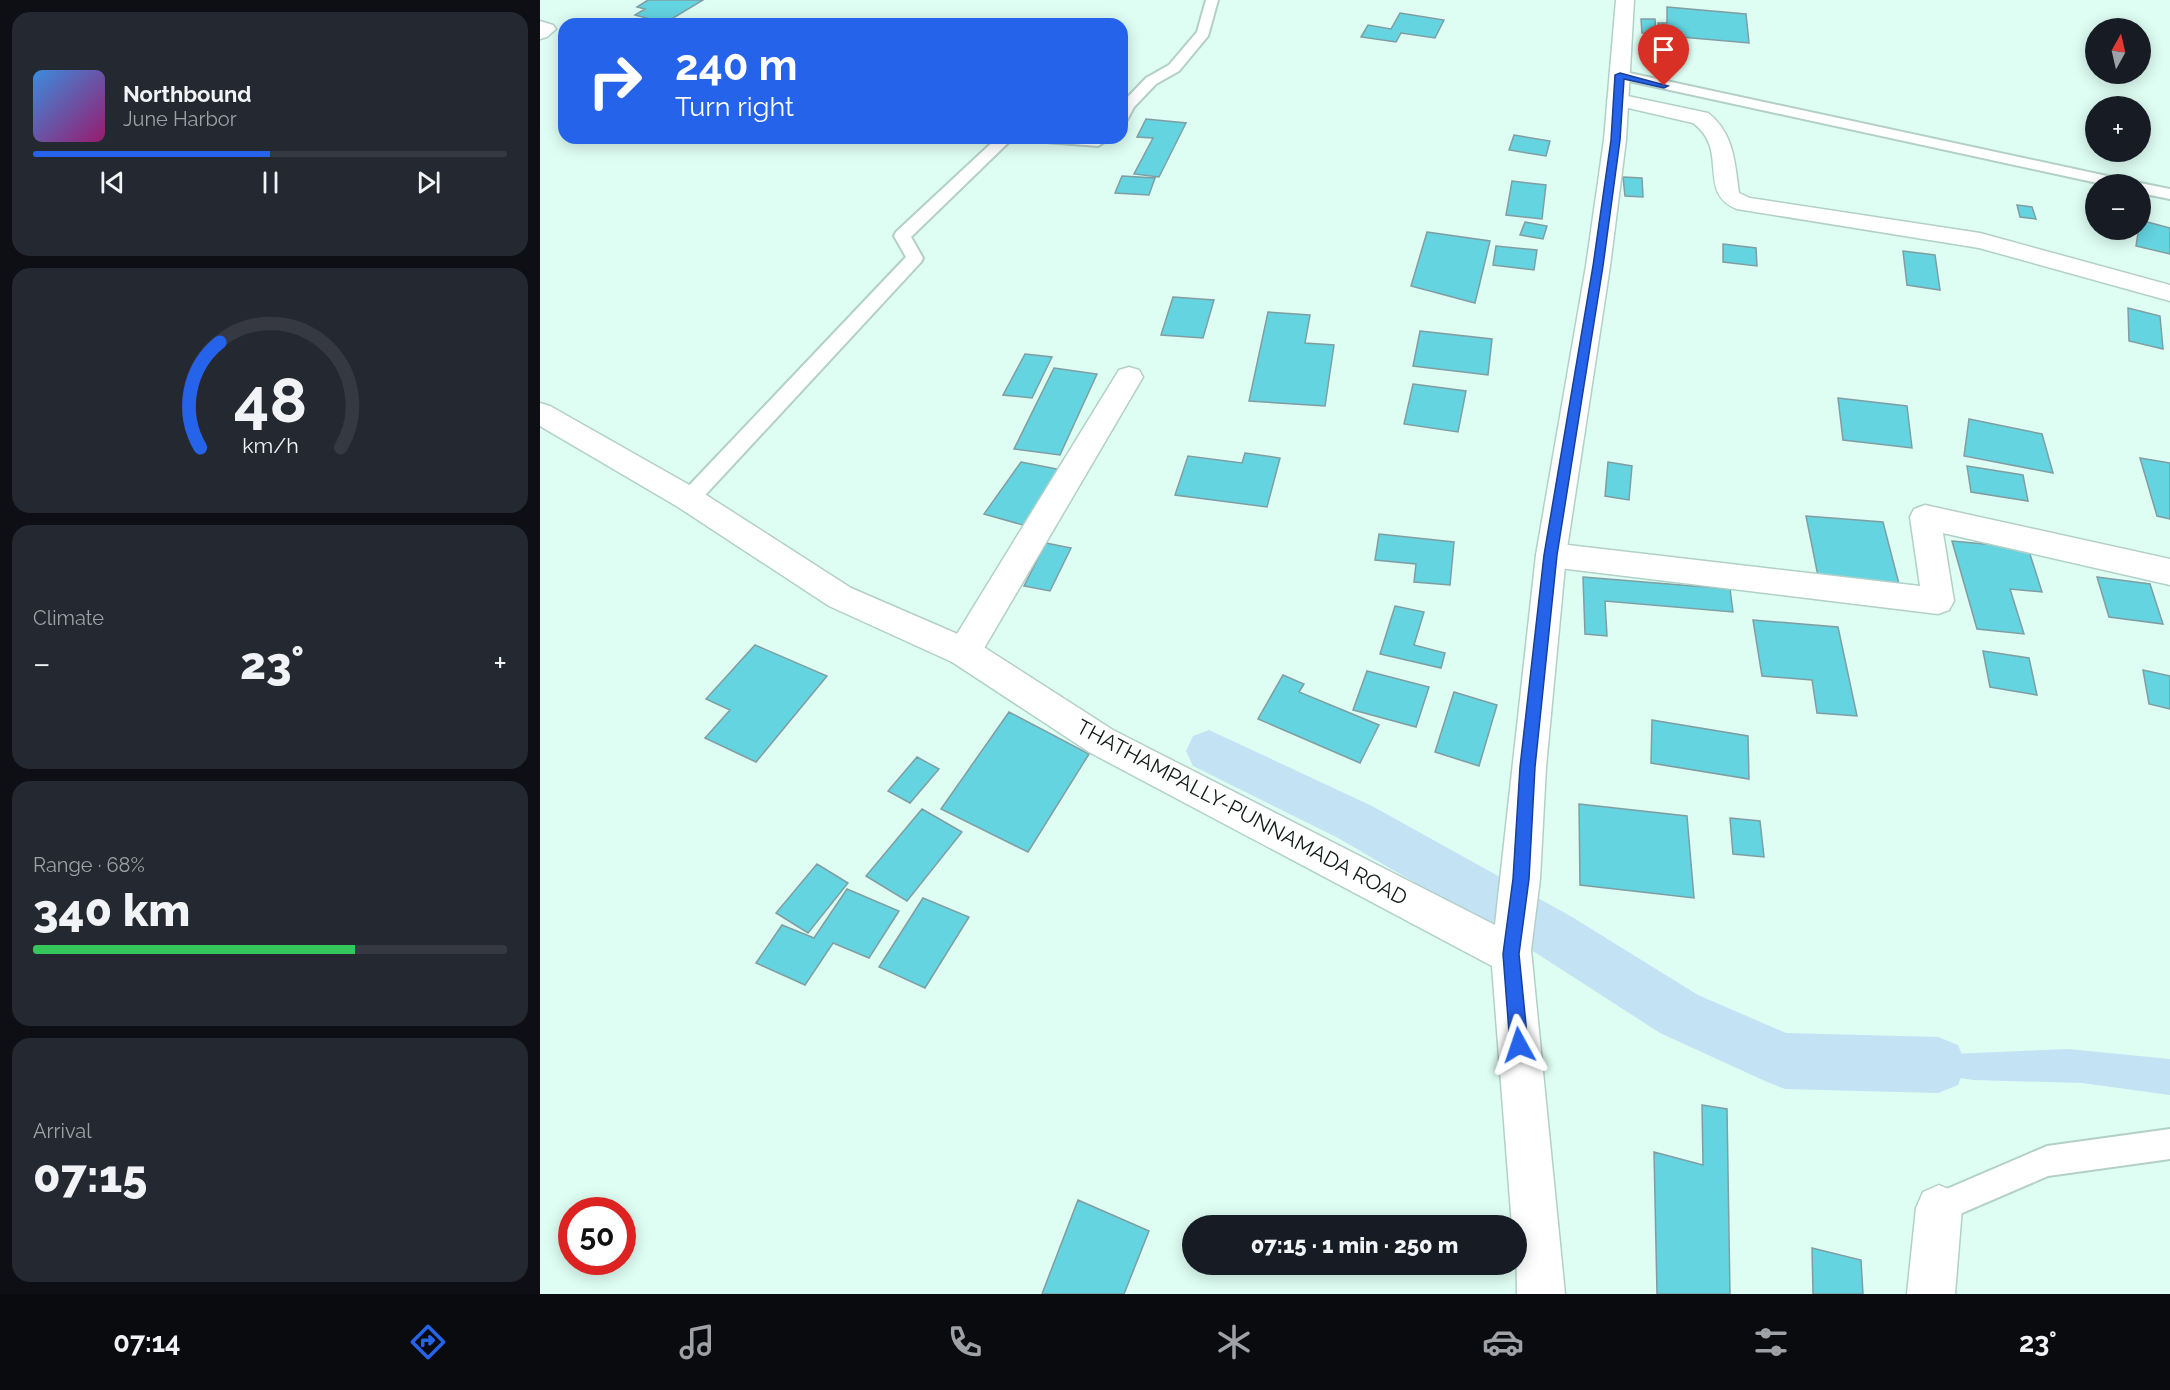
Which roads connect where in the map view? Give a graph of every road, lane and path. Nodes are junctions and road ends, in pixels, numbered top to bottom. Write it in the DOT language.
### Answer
graph roads {
  1 [pos="1212,0"];
  2 [pos="1625,0"];
  3 [pos="540,27"];
  4 [pos="540,33"];
  5 [pos="1619,88"];
  6 [pos="1128,105"];
  7 [pos="1000,144"];
  8 [pos="2085,177"];
  9 [pos="2151,190"];
  10 [pos="2170,194"];
  11 [pos="2170,293"];
  12 [pos="1129,377"];
  13 [pos="540,413"];
  14 [pos="689,499"];
  15 [pos="1551,555"];
  16 [pos="2170,572"];
  17 [pos="964,652"];
  18 [pos="1511,952"];
  19 [pos="2170,1144"];
  20 [pos="1939,1208"];
  21 [pos="1541,1294"];
  22 [pos="1931,1294"];
  1 -- 6 [label="lane"];
  2 -- 5 [label="main road"];
  3 -- 4 [label="main road"];
  5 -- 8 [label="lane"];
  5 -- 11 [label="main road"];
  5 -- 15 [label="main road"];
  7 -- 14 [label="lane"];
  9 -- 10 [label="lane"];
  12 -- 17 [label="main road"];
  13 -- 14 [label="main road, THATHAMPALLY-PUNNAMADA ROAD"];
  14 -- 17 [label="main road, THATHAMPALLY-PUNNAMADA ROAD"];
  15 -- 16 [label="main road"];
  15 -- 18 [label="main road"];
  17 -- 18 [label="main road, THATHAMPALLY-PUNNAMADA ROAD"];
  18 -- 21 [label="main road"];
  19 -- 20 [label="lane"];
  20 -- 22 [label="main road"];
}
